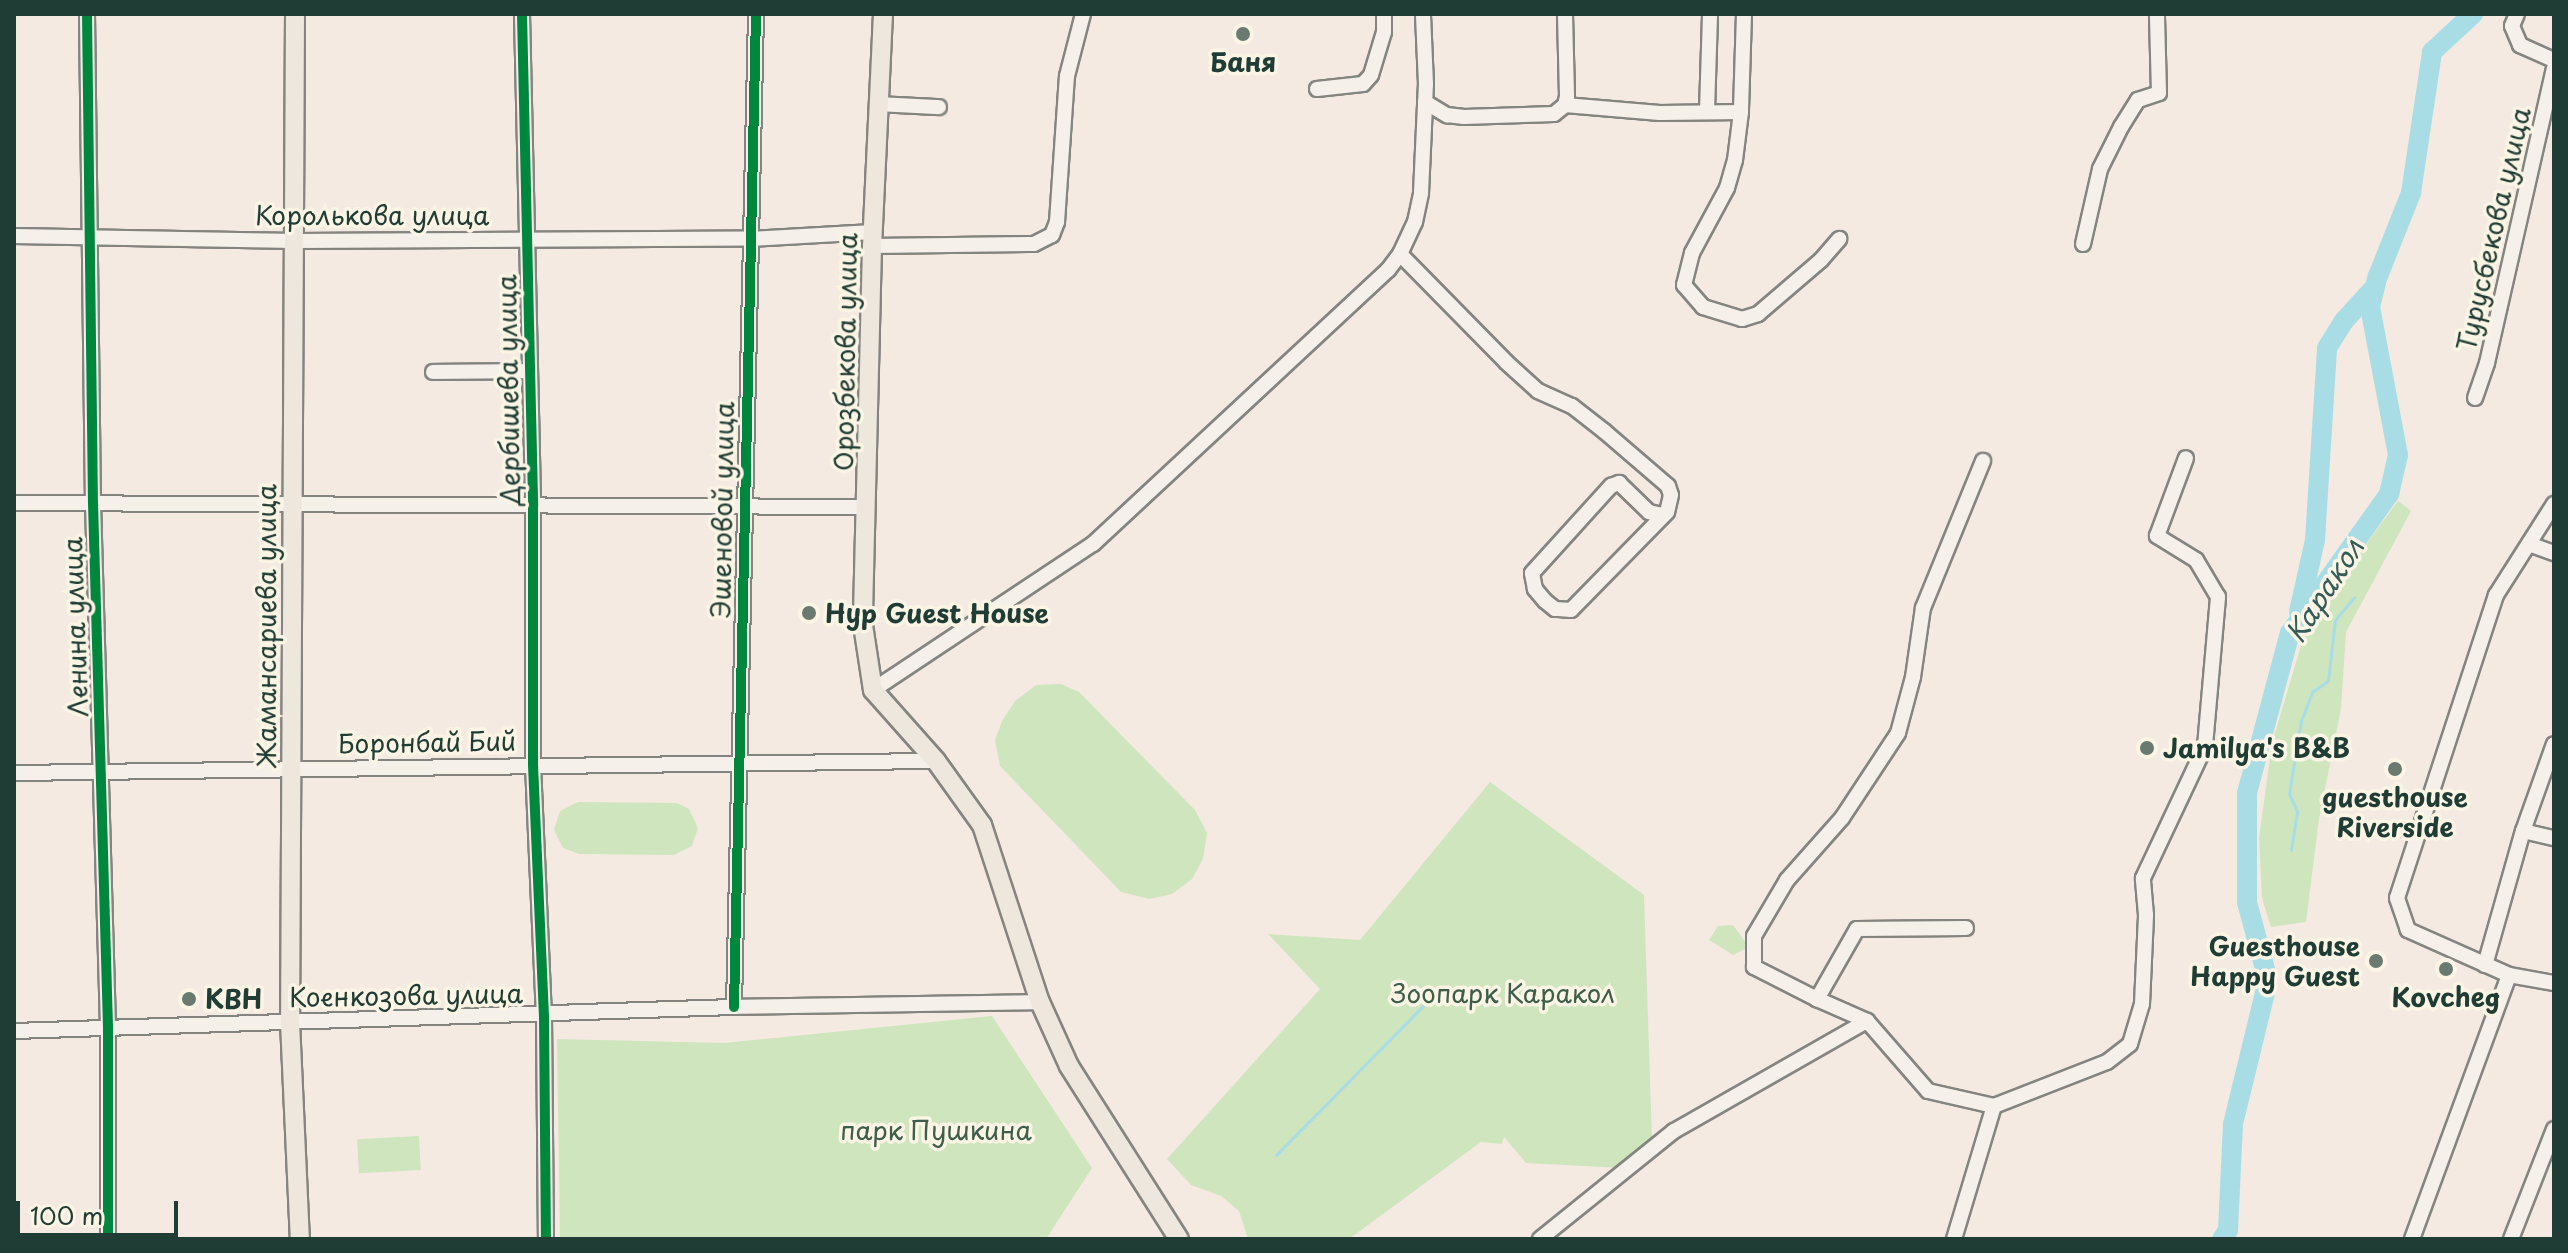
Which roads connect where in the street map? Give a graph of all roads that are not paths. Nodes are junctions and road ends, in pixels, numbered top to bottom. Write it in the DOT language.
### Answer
graph roads {
  1 [pos="87,14"];
  2 [pos="295,14"];
  3 [pos="522,14"];
  4 [pos="756,14"];
  5 [pos="883,14"];
  6 [pos="1083,14"];
  7 [pos="1384,14"];
  8 [pos="1423,14"];
  9 [pos="1565,14"];
  10 [pos="1710,14"];
  11 [pos="1744,14"];
  12 [pos="2157,14"];
  13 [pos="2517,14"];
  14 [pos="2554,60"];
  15 [pos="2554,69"];
  16 [pos="1317,89"];
  17 [pos="1425,102"];
  18 [pos="879,104"];
  19 [pos="1565,105"];
  20 [pos="939,107"];
  21 [pos="1707,111"];
  22 [pos="1741,112"];
  23 [pos="14,236"];
  24 [pos="88,236"];
  25 [pos="527,239"];
  26 [pos="750,239"];
  27 [pos="873,239"];
  28 [pos="1839,239"];
  29 [pos="295,241"];
  30 [pos="2083,244"];
  31 [pos="1400,254"];
  32 [pos="530,371"];
  33 [pos="433,372"];
  34 [pos="2475,398"];
  35 [pos="2186,458"];
  36 [pos="1983,461"];
  37 [pos="14,503"];
  38 [pos="93,503"];
  39 [pos="293,504"];
  40 [pos="2554,504"];
  41 [pos="533,506"];
  42 [pos="745,506"];
  43 [pos="867,507"];
  44 [pos="1662,515"];
  45 [pos="2529,544"];
  46 [pos="2554,553"];
  47 [pos="873,690"];
  48 [pos="2554,744"];
  49 [pos="936,761"];
  50 [pos="739,763"];
  51 [pos="533,765"];
  52 [pos="291,768"];
  53 [pos="101,771"];
  54 [pos="14,773"];
  55 [pos="2523,831"];
  56 [pos="2554,838"];
  57 [pos="1966,928"];
  58 [pos="2485,965"];
  59 [pos="2509,975"];
  60 [pos="2554,983"];
  61 [pos="1817,999"];
  62 [pos="1040,1002"];
  63 [pos="734,1007"];
  64 [pos="544,1016"];
  65 [pos="1867,1021"];
  66 [pos="290,1022"];
  67 [pos="108,1026"];
  68 [pos="14,1031"];
  69 [pos="1994,1106"];
  70 [pos="2554,1129"];
  71 [pos="108,1239"];
  72 [pos="300,1239"];
  73 [pos="546,1239"];
  74 [pos="1179,1239"];
  75 [pos="1540,1239"];
  76 [pos="1954,1239"];
  77 [pos="2412,1239"];
  78 [pos="2511,1239"];
  1 -- 24 [label="street, Ленина улица"];
  2 -- 29 [label="main road, Жамансариева улица"];
  3 -- 25 [label="street, Дербишева улица"];
  4 -- 26 [label="street, Эшеновой улица"];
  5 -- 18 [label="main road, Орозбекова улица"];
  6 -- 27 [label="street, Королькова улица"];
  7 -- 16 [label="street"];
  8 -- 17 [label="street"];
  9 -- 19 [label="street"];
  10 -- 21 [label="street"];
  11 -- 22 [label="street"];
  12 -- 30 [label="street"];
  13 -- 14 [label="street"];
  15 -- 34 [label="street, Турусбекова улица"];
  17 -- 19 [label="street"];
  17 -- 31 [label="street"];
  18 -- 20 [label="street"];
  18 -- 27 [label="main road, Орозбекова улица"];
  19 -- 21 [label="street"];
  21 -- 22 [label="street"];
  22 -- 28 [label="street"];
  23 -- 24 [label="street, Королькова улица"];
  24 -- 29 [label="street, Королькова улица"];
  24 -- 38 [label="street, Ленина улица"];
  25 -- 26 [label="street, Королькова улица"];
  25 -- 29 [label="street, Королькова улица"];
  25 -- 32 [label="street, Дербишева улица"];
  26 -- 27 [label="street, Королькова улица"];
  26 -- 42 [label="street, Эшеновой улица"];
  27 -- 43 [label="main road, Орозбекова улица"];
  29 -- 39 [label="main road, Жамансариева улица"];
  31 -- 44 [label="street"];
  31 -- 47 [label="street"];
  32 -- 33 [label="street"];
  32 -- 41 [label="street, Дербишева улица"];
  35 -- 69 [label="street"];
  36 -- 61 [label="street"];
  37 -- 38 [label="street"];
  38 -- 39 [label="street"];
  38 -- 53 [label="street, Ленина улица"];
  39 -- 41 [label="street"];
  39 -- 52 [label="main road, Жамансариева улица"];
  40 -- 45 [label="street"];
  41 -- 42 [label="street"];
  41 -- 51 [label="street, Дербишева улица"];
  42 -- 43 [label="street"];
  42 -- 50 [label="street, Эшеновой улица"];
  43 -- 47 [label="main road, Орозбекова улица"];
  44 -- 44 [label="street"];
  45 -- 46 [label="street"];
  45 -- 58 [label="street"];
  47 -- 49 [label="main road"];
  48 -- 55 [label="street"];
  49 -- 50 [label="street, Боронбай Бий"];
  49 -- 62 [label="main road"];
  50 -- 51 [label="street, Боронбай Бий"];
  50 -- 63 [label="street, Эшеновой улица"];
  51 -- 52 [label="street, Боронбай Бий"];
  51 -- 64 [label="street, Дербишева улица"];
  52 -- 53 [label="street, Боронбай Бий"];
  52 -- 66 [label="main road, Жамансариева улица"];
  53 -- 54 [label="street, Боронбай Бий"];
  53 -- 67 [label="street, Ленина улица"];
  55 -- 56 [label="street"];
  55 -- 58 [label="street"];
  57 -- 61 [label="street"];
  58 -- 59 [label="street"];
  59 -- 60 [label="street"];
  59 -- 77 [label="street"];
  61 -- 65 [label="street"];
  62 -- 63 [label="street, Коенкозова улица"];
  62 -- 74 [label="main road"];
  63 -- 64 [label="street, Коенкозова улица"];
  64 -- 66 [label="street, Коенкозова улица"];
  64 -- 73 [label="street"];
  65 -- 69 [label="street"];
  65 -- 75 [label="street"];
  66 -- 67 [label="street, Коенкозова улица"];
  66 -- 72 [label="main road, Жамансариева улица"];
  67 -- 68 [label="street, Коенкозова улица"];
  67 -- 71 [label="street, Ленина улица"];
  69 -- 76 [label="street"];
  70 -- 78 [label="street"];
}
